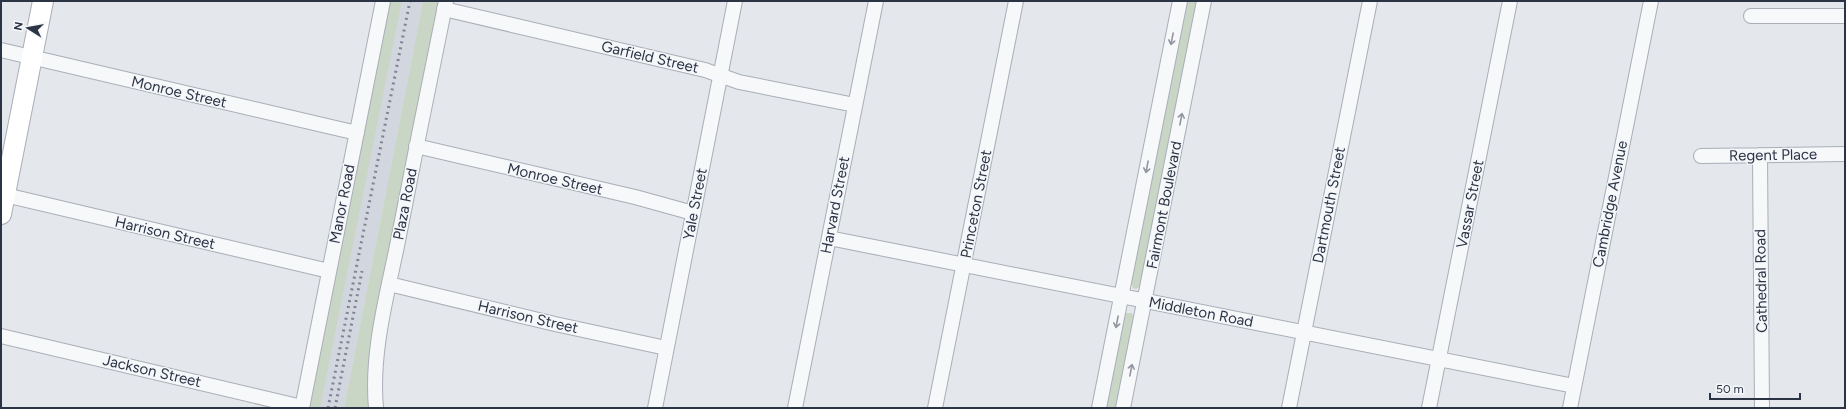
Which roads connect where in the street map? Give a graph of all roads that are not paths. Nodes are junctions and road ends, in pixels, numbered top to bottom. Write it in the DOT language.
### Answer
graph roads {
  1 [pos="43,1"];
  2 [pos="383,1"];
  3 [pos="735,1"];
  4 [pos="876,1"];
  5 [pos="1016,1"];
  6 [pos="1180,1"];
  7 [pos="1204,1"];
  8 [pos="1370,1"];
  9 [pos="1510,1"];
  10 [pos="1651,1"];
  11 [pos="445,5"];
  12 [pos="1751,16"];
  13 [pos="1845,16"];
  14 [pos="1,50"];
  15 [pos="32,57"];
  16 [pos="720,75"];
  17 [pos="855,105"];
  18 [pos="357,133"];
  19 [pos="416,146"];
  20 [pos="1845,154"];
  21 [pos="1760,155"];
  22 [pos="1701,156"];
  23 [pos="3,195"];
  24 [pos="693,213"];
  25 [pos="1,214"];
  26 [pos="829,238"];
  27 [pos="964,265"];
  28 [pos="329,271"];
  29 [pos="389,284"];
  30 [pos="1122,296"];
  31 [pos="1145,301"];
  32 [pos="1304,332"];
  33 [pos="1,336"];
  34 [pos="666,348"];
  35 [pos="1439,359"];
  36 [pos="1574,386"];
  37 [pos="302,407"];
  38 [pos="376,408"];
  39 [pos="655,408"];
  40 [pos="795,408"];
  41 [pos="935,408"];
  42 [pos="1099,408"];
  43 [pos="1123,408"];
  44 [pos="1289,408"];
  45 [pos="1429,408"];
  46 [pos="1570,408"];
  47 [pos="1762,408"];
  1 -- 15 [label="main road"];
  2 -- 18 [label="street, Manor Road"];
  3 -- 16 [label="street, Yale Street"];
  4 -- 17 [label="street, Harvard Street"];
  5 -- 27 [label="street, Princeton Street"];
  6 -- 30 [label="street, Fairmont Boulevard, one-way"];
  31 -- 7 [label="street, Fairmont Boulevard, one-way"];
  8 -- 32 [label="street, Dartmouth Street"];
  9 -- 35 [label="street, Vassar Street"];
  10 -- 36 [label="street, Cambridge Avenue"];
  11 -- 16 [label="street, Garfield Street"];
  11 -- 19 [label="street, Plaza Road"];
  12 -- 13 [label="street"];
  14 -- 15 [label="street, Monroe Street"];
  15 -- 18 [label="street, Monroe Street"];
  15 -- 23 [label="main road"];
  16 -- 17 [label="street, Garfield Street"];
  16 -- 24 [label="street, Yale Street"];
  17 -- 26 [label="street, Harvard Street"];
  18 -- 28 [label="street, Manor Road"];
  19 -- 24 [label="street, Monroe Street"];
  19 -- 29 [label="street, Plaza Road"];
  20 -- 21 [label="street, Regent Place"];
  21 -- 22 [label="street, Regent Place"];
  21 -- 47 [label="street, Cathedral Road"];
  23 -- 25 [label="main road"];
  23 -- 28 [label="street, Harrison Street"];
  24 -- 34 [label="street, Yale Street"];
  26 -- 27 [label="street, Middleton Road"];
  26 -- 40 [label="street, Harvard Street"];
  27 -- 30 [label="street, Middleton Road"];
  27 -- 41 [label="street, Princeton Street"];
  28 -- 37 [label="street, Manor Road"];
  29 -- 34 [label="street, Harrison Street"];
  29 -- 38 [label="street, Plaza Road"];
  30 -- 31 [label="street, Middleton Road"];
  30 -- 42 [label="street, Fairmont Boulevard, one-way"];
  31 -- 32 [label="street, Middleton Road"];
  43 -- 31 [label="street, Fairmont Boulevard, one-way"];
  32 -- 35 [label="street, Middleton Road"];
  32 -- 44 [label="street, Dartmouth Street"];
  33 -- 37 [label="street, Jackson Street"];
  34 -- 39 [label="street, Yale Street"];
  35 -- 36 [label="street, Middleton Road"];
  35 -- 45 [label="street, Vassar Street"];
  36 -- 46 [label="street, Cambridge Avenue"];
}
